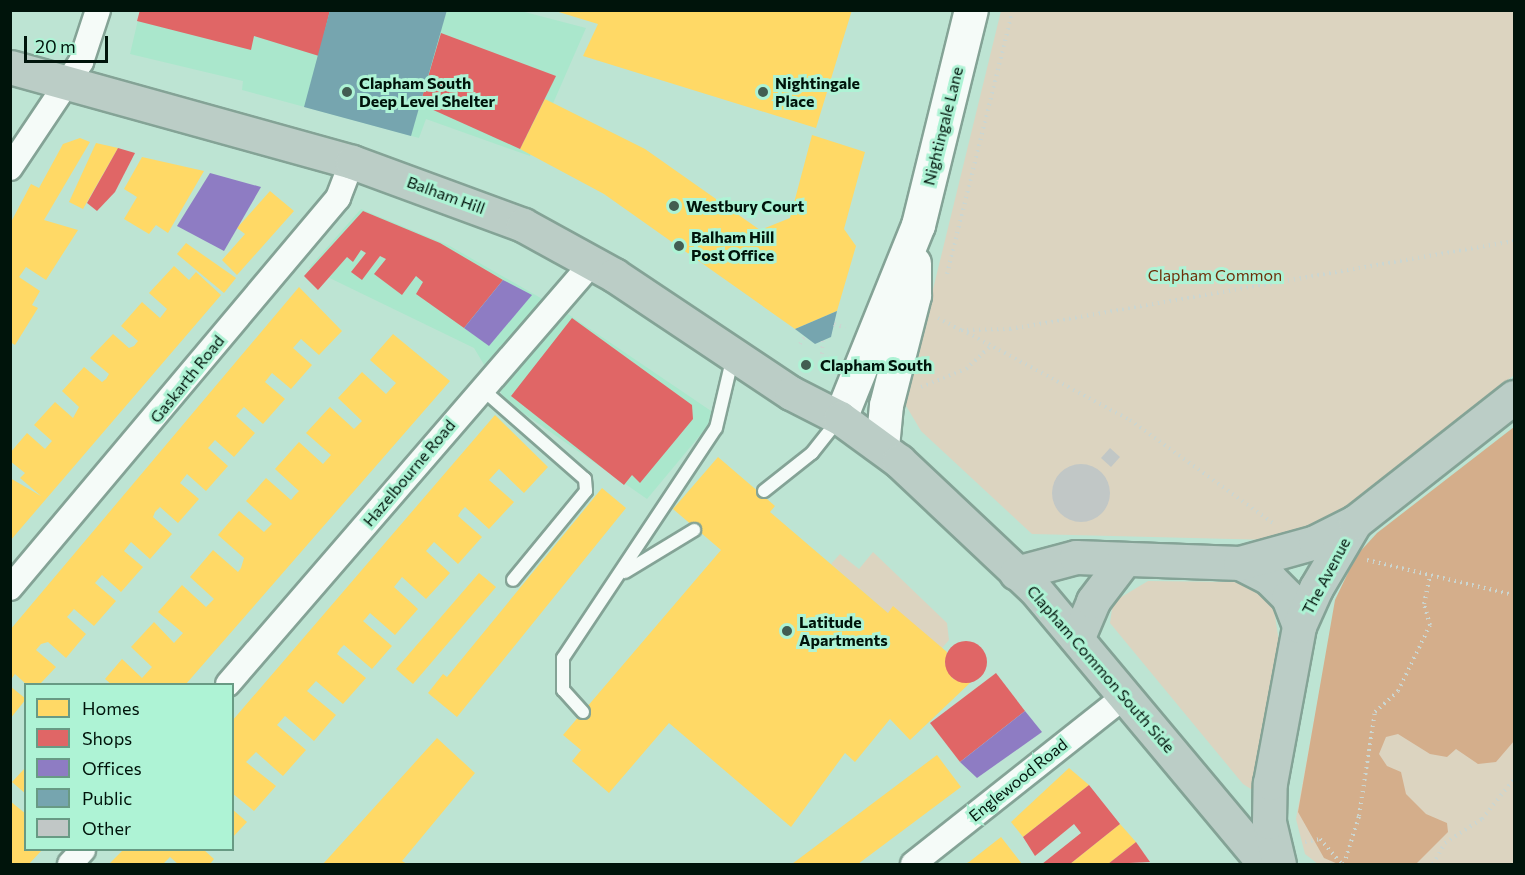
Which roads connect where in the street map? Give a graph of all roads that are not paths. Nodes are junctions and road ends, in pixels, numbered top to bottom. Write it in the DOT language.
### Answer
graph roads {
  1 [pos="98,10"];
  2 [pos="971,10"];
  3 [pos="10,67"];
  4 [pos="63,84"];
  5 [pos="352,162"];
  6 [pos="10,168"];
  7 [pos="913,241"];
  8 [pos="592,263"];
  9 [pos="733,355"];
  10 [pos="481,388"];
  11 [pos="1515,397"];
  12 [pos="840,418"];
  13 [pos="882,447"];
  14 [pos="764,491"];
  15 [pos="1355,522"];
  16 [pos="694,530"];
  17 [pos="1122,563"];
  18 [pos="1240,563"];
  19 [pos="624,573"];
  20 [pos="1016,573"];
  21 [pos="513,580"];
  22 [pos="10,588"];
  23 [pos="1299,626"];
  24 [pos="1078,637"];
  25 [pos="229,683"];
  26 [pos="1125,696"];
  27 [pos="583,712"];
  28 [pos="81,851"];
  29 [pos="1270,858"];
  30 [pos="70,864"];
  31 [pos="914,864"];
  1 -- 4 [label="street"];
  2 -- 7 [label="main road, Nightingale Lane"];
  3 -- 4 [label="highway, Balham Hill"];
  4 -- 5 [label="highway, Balham Hill"];
  4 -- 6 [label="street"];
  5 -- 8 [label="highway, Balham Hill"];
  5 -- 22 [label="street, Gaskarth Road"];
  7 -- 12 [label="main road, Nightingale Lane"];
  7 -- 13 [label="main road, Nightingale Lane"];
  8 -- 9 [label="highway, Balham Hill"];
  8 -- 10 [label="street, Hazelbourne Road"];
  9 -- 12 [label="highway, Balham Hill"];
  9 -- 19 [label="lane"];
  10 -- 21 [label="lane"];
  10 -- 25 [label="street, Hazelbourne Road"];
  11 -- 15 [label="highway, The Avenue"];
  12 -- 13 [label="highway, Clapham Common South Side"];
  12 -- 14 [label="lane"];
  13 -- 20 [label="highway, Clapham Common South Side"];
  15 -- 18 [label="highway"];
  15 -- 23 [label="highway, The Avenue"];
  16 -- 19 [label="lane"];
  17 -- 18 [label="highway"];
  17 -- 20 [label="highway"];
  17 -- 24 [label="highway"];
  18 -- 23 [label="highway"];
  19 -- 27 [label="lane"];
  20 -- 24 [label="highway, Clapham Common South Side"];
  23 -- 29 [label="highway, The Avenue"];
  24 -- 26 [label="highway, Clapham Common South Side"];
  26 -- 29 [label="highway, Clapham Common South Side"];
  26 -- 31 [label="street, Englewood Road"];
  28 -- 30 [label="street"];
}
